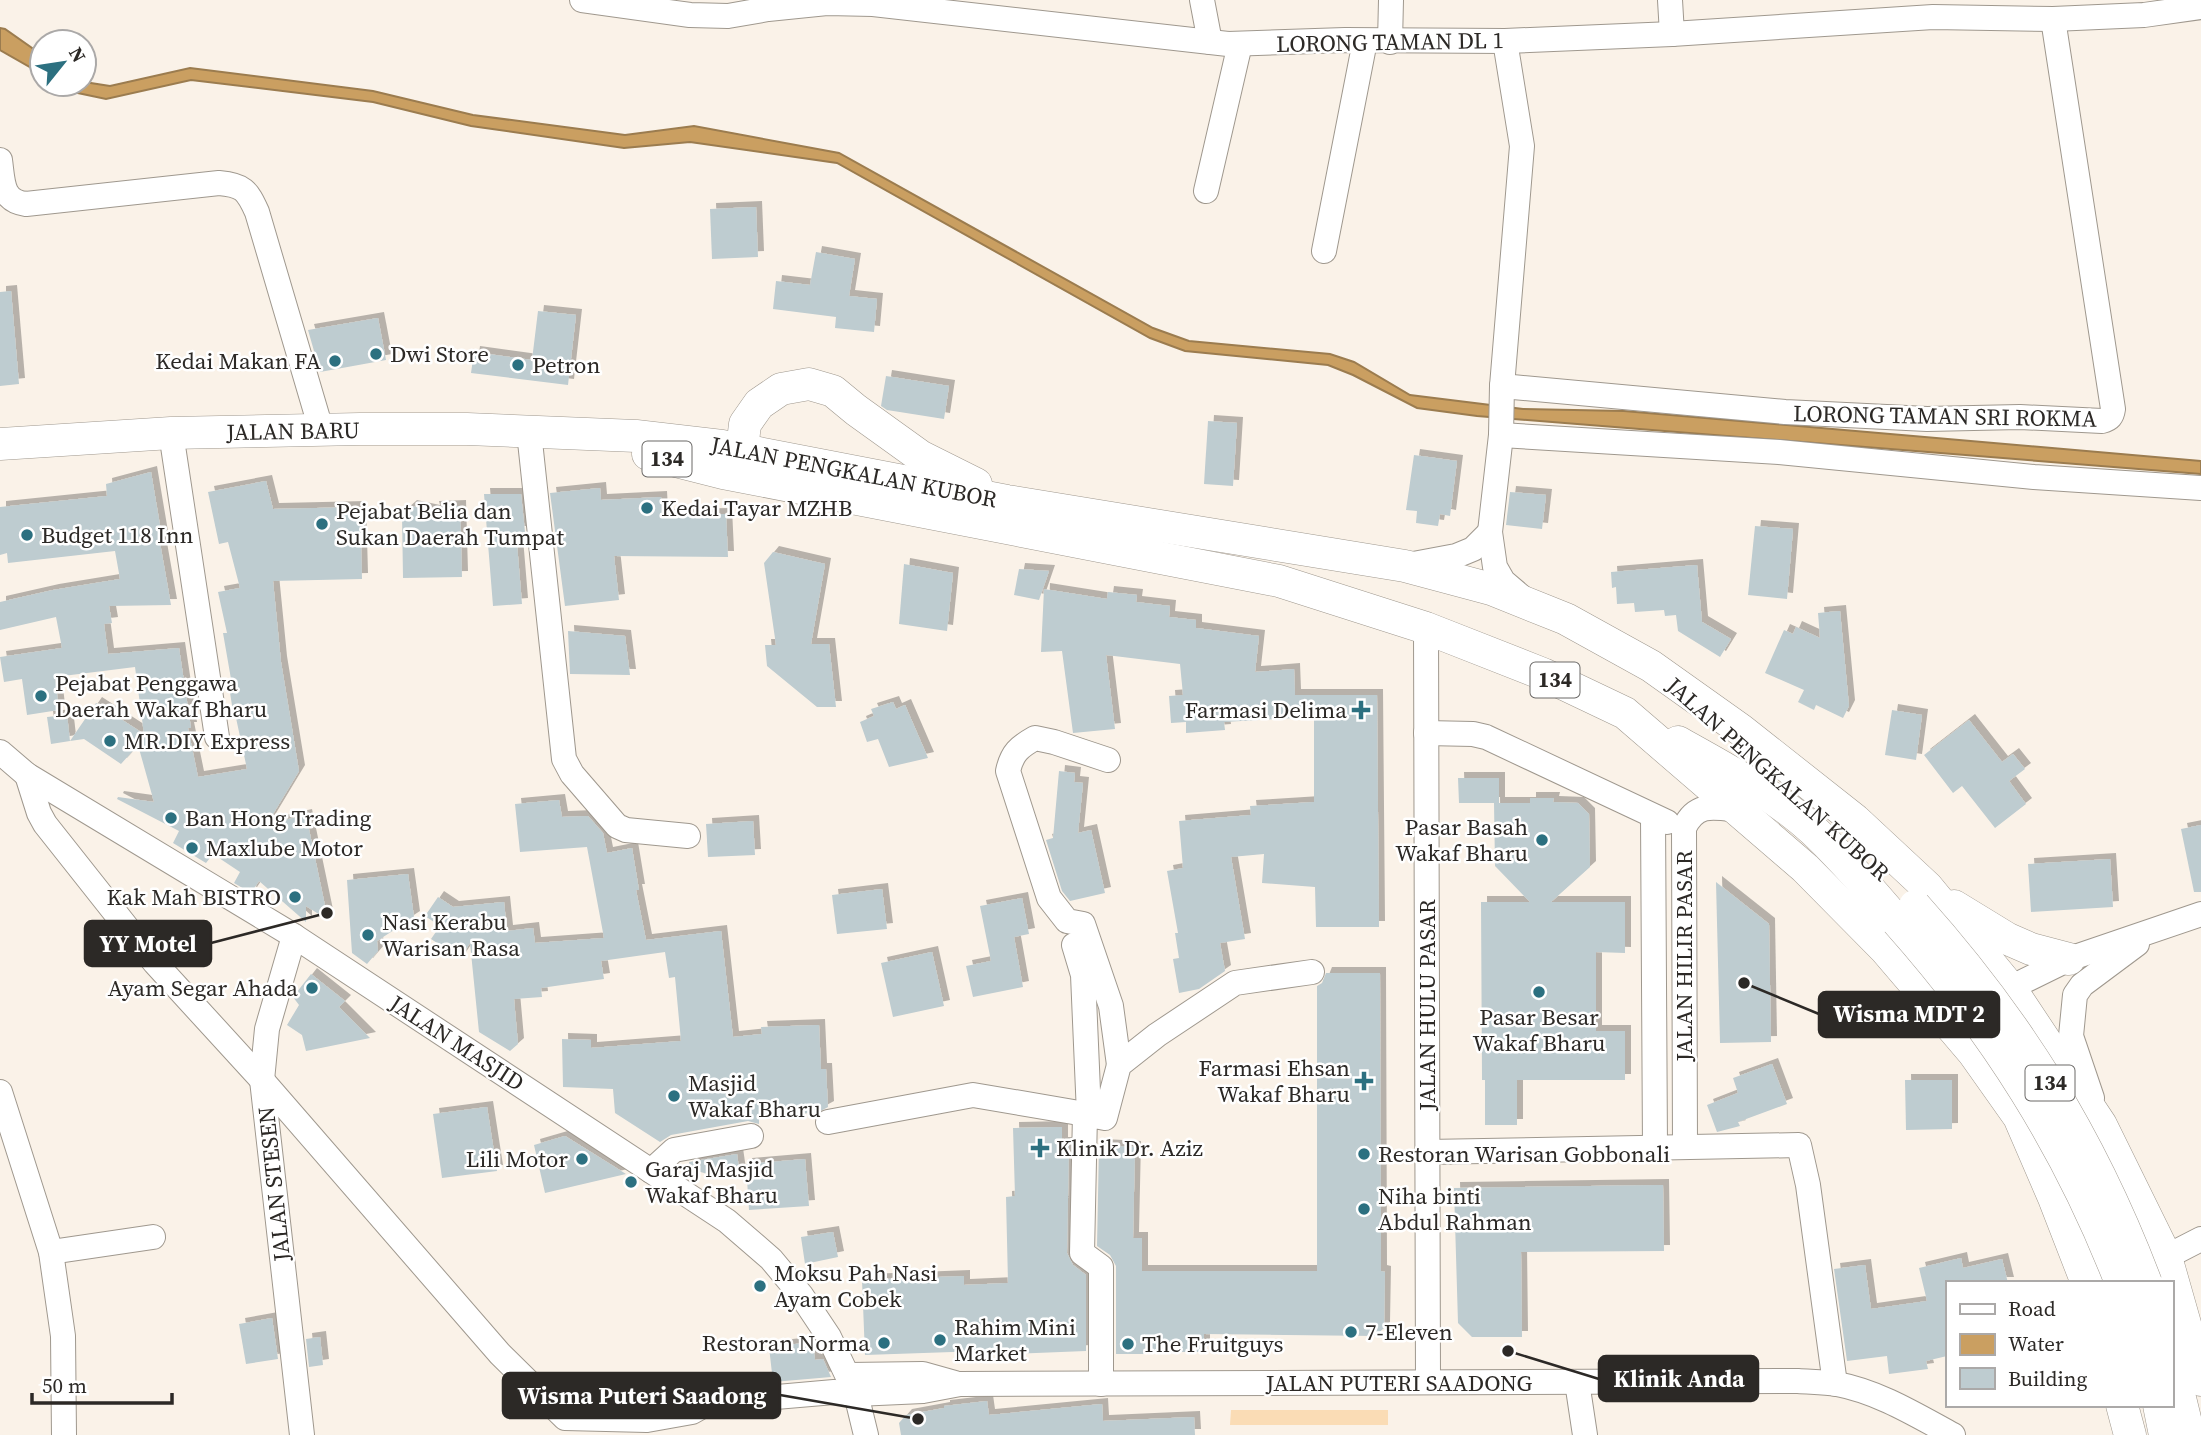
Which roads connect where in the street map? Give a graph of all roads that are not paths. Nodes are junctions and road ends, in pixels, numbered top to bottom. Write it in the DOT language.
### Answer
graph roads {
  1 [pos="582,0"];
  2 [pos="1202,0"];
  3 [pos="1391,0"];
  4 [pos="1670,0"];
  5 [pos="660,5"];
  6 [pos="2201,7"];
  7 [pos="2132,8"];
  8 [pos="1005,10"];
  9 [pos="2053,19"];
  10 [pos="1672,34"];
  11 [pos="1365,41"];
  12 [pos="1505,41"];
  13 [pos="1390,42"];
  14 [pos="1210,43"];
  15 [pos="1240,44"];
  16 [pos="0,160"];
  17 [pos="1206,191"];
  18 [pos="1324,251"];
  19 [pos="1503,392"];
  20 [pos="321,429"];
  21 [pos="528,432"];
  22 [pos="1501,432"];
  23 [pos="171,433"];
  24 [pos="575,435"];
  25 [pos="4,442"];
  26 [pos="742,450"];
  27 [pos="760,480"];
  28 [pos="2201,488"];
  29 [pos="1007,501"];
  30 [pos="1490,532"];
  31 [pos="1405,566"];
  32 [pos="1529,604"];
  33 [pos="1426,628"];
  34 [pos="1625,713"];
  35 [pos="1426,733"];
  36 [pos="217,737"];
  37 [pos="0,752"];
  38 [pos="1108,760"];
  39 [pos="27,775"];
  40 [pos="1738,810"];
  41 [pos="1653,817"];
  42 [pos="1684,828"];
  43 [pos="688,836"];
  44 [pos="1913,905"];
  45 [pos="2201,914"];
  46 [pos="1067,921"];
  47 [pos="2154,931"];
  48 [pos="294,936"];
  49 [pos="2069,959"];
  50 [pos="1312,971"];
  51 [pos="2010,988"];
  52 [pos="1973,1052"];
  53 [pos="1119,1065"];
  54 [pos="262,1080"];
  55 [pos="0,1092"];
  56 [pos="1087,1114"];
  57 [pos="828,1122"];
  58 [pos="2101,1125"];
  59 [pos="751,1136"];
  60 [pos="1685,1147"];
  61 [pos="1655,1148"];
  62 [pos="1427,1152"];
  63 [pos="651,1171"];
  64 [pos="153,1237"];
  65 [pos="2201,1239"];
  66 [pos="51,1252"];
  67 [pos="2166,1257"];
  68 [pos="2086,1281"];
  69 [pos="2120,1281"];
  70 [pos="2145,1281"];
  71 [pos="2173,1281"];
  72 [pos="2173,1282"];
  73 [pos="2173,1369"];
  74 [pos="2201,1380"];
  75 [pos="1428,1382"];
  76 [pos="1577,1382"];
  77 [pos="852,1384"];
  78 [pos="1101,1384"];
  79 [pos="1835,1384"];
  80 [pos="2158,1407"];
  81 [pos="694,1423"];
  82 [pos="64,1435"];
  83 [pos="302,1435"];
  84 [pos="866,1435"];
  85 [pos="1585,1435"];
  86 [pos="1953,1435"];
  87 [pos="2165,1435"];
  88 [pos="2189,1435"];
  1 -- 5 [label="street, LORONG TAMAN DL 1"];
  2 -- 14 [label="street"];
  3 -- 13 [label="street"];
  4 -- 10 [label="street"];
  5 -- 8 [label="street, LORONG TAMAN DL 1"];
  6 -- 7 [label="street, LORONG TAMAN DL 1"];
  7 -- 9 [label="street, LORONG TAMAN DL 1"];
  8 -- 14 [label="street, LORONG TAMAN DL 1"];
  9 -- 10 [label="street, LORONG TAMAN DL 1"];
  9 -- 19 [label="street, LORONG TAMAN SRI ROKMA"];
  10 -- 12 [label="street, LORONG TAMAN DL 1"];
  11 -- 13 [label="street, LORONG TAMAN DL 1"];
  11 -- 15 [label="street, LORONG TAMAN DL 1"];
  11 -- 18 [label="street"];
  12 -- 13 [label="street, LORONG TAMAN DL 1"];
  12 -- 19 [label="street"];
  14 -- 15 [label="street, LORONG TAMAN DL 1"];
  15 -- 17 [label="street"];
  16 -- 20 [label="street"];
  19 -- 22 [label="street"];
  20 -- 21 [label="main road, JALAN BARU"];
  20 -- 23 [label="main road, JALAN BARU"];
  21 -- 24 [label="main road, JALAN BARU"];
  21 -- 43 [label="street"];
  22 -- 28 [label="street"];
  22 -- 30 [label="street"];
  23 -- 25 [label="main road, JALAN BARU"];
  23 -- 36 [label="street"];
  24 -- 26 [label="main road, JALAN PENGKALAN KUBOR / 134"];
  24 -- 27 [label="main road, JALAN PENGKALAN KUBOR / 134"];
  26 -- 27 [label="main road"];
  26 -- 29 [label="main road, JALAN PENGKALAN KUBOR / 134"];
  26 -- 29 [label="main road"];
  27 -- 33 [label="main road, JALAN PENGKALAN KUBOR / 134"];
  29 -- 31 [label="main road, JALAN PENGKALAN KUBOR / 134"];
  30 -- 31 [label="street"];
  30 -- 32 [label="street"];
  31 -- 32 [label="main road, JALAN PENGKALAN KUBOR / 134"];
  32 -- 44 [label="main road, JALAN PENGKALAN KUBOR / 134"];
  33 -- 34 [label="main road, JALAN PENGKALAN KUBOR / 134"];
  33 -- 35 [label="street, JALAN HULU PASAR"];
  34 -- 40 [label="main road, JALAN PENGKALAN KUBOR / 134"];
  34 -- 44 [label="main road, JALAN PENGKALAN KUBOR / 134"];
  35 -- 41 [label="street"];
  35 -- 62 [label="street, JALAN HULU PASAR"];
  37 -- 39 [label="street, JALAN MASJID"];
  38 -- 46 [label="street"];
  39 -- 48 [label="street, JALAN MASJID"];
  39 -- 54 [label="street, JALAN PUTERI SAADONG"];
  40 -- 42 [label="street, JALAN HILIR PASAR"];
  40 -- 52 [label="main road, JALAN PENGKALAN KUBOR / 134"];
  41 -- 42 [label="street"];
  41 -- 61 [label="street, JALAN HILIR PASAR"];
  42 -- 60 [label="street, JALAN HILIR PASAR"];
  44 -- 49 [label="main road"];
  44 -- 51 [label="main road, JALAN PENGKALAN KUBOR / 134"];
  44 -- 69 [label="main road, JALAN PENGKALAN KUBOR / 134, bridge"];
  44 -- 70 [label="main road, JALAN PENGKALAN KUBOR / 134, bridge"];
  45 -- 47 [label="street"];
  46 -- 53 [label="street"];
  46 -- 56 [label="street"];
  47 -- 49 [label="street"];
  47 -- 58 [label="street"];
  48 -- 54 [label="street, JALAN STESEN"];
  48 -- 63 [label="street, JALAN MASJID"];
  49 -- 51 [label="street"];
  50 -- 53 [label="street"];
  51 -- 52 [label="street"];
  51 -- 58 [label="main road, JALAN PENGKALAN KUBOR / 134"];
  52 -- 68 [label="main road, JALAN PENGKALAN KUBOR / 134"];
  53 -- 56 [label="street"];
  54 -- 81 [label="street, JALAN PUTERI SAADONG"];
  54 -- 83 [label="street, JALAN STESEN"];
  55 -- 66 [label="street"];
  56 -- 57 [label="street"];
  56 -- 78 [label="street"];
  58 -- 67 [label="main road, JALAN PENGKALAN KUBOR / 134"];
  59 -- 63 [label="street"];
  60 -- 61 [label="street"];
  60 -- 79 [label="street"];
  61 -- 62 [label="street"];
  62 -- 75 [label="street, JALAN HULU PASAR"];
  63 -- 77 [label="street, JALAN MASJID"];
  64 -- 66 [label="street"];
  65 -- 67 [label="street"];
  66 -- 82 [label="street"];
  67 -- 71 [label="main road, JALAN PENGKALAN KUBOR / 134"];
  72 -- 74 [label="main road, JALAN PENGKALAN KUBOR / 134"];
  73 -- 88 [label="main road"];
  75 -- 76 [label="street, JALAN PUTERI SAADONG"];
  75 -- 78 [label="street, JALAN PUTERI SAADONG"];
  76 -- 79 [label="street, JALAN PUTERI SAADONG"];
  76 -- 85 [label="street"];
  77 -- 78 [label="street, JALAN PUTERI SAADONG"];
  77 -- 81 [label="street, JALAN PUTERI SAADONG"];
  77 -- 84 [label="street, JALAN MASJID"];
  79 -- 86 [label="street, JALAN PUTERI SAADONG"];
  80 -- 87 [label="main road"];
}
